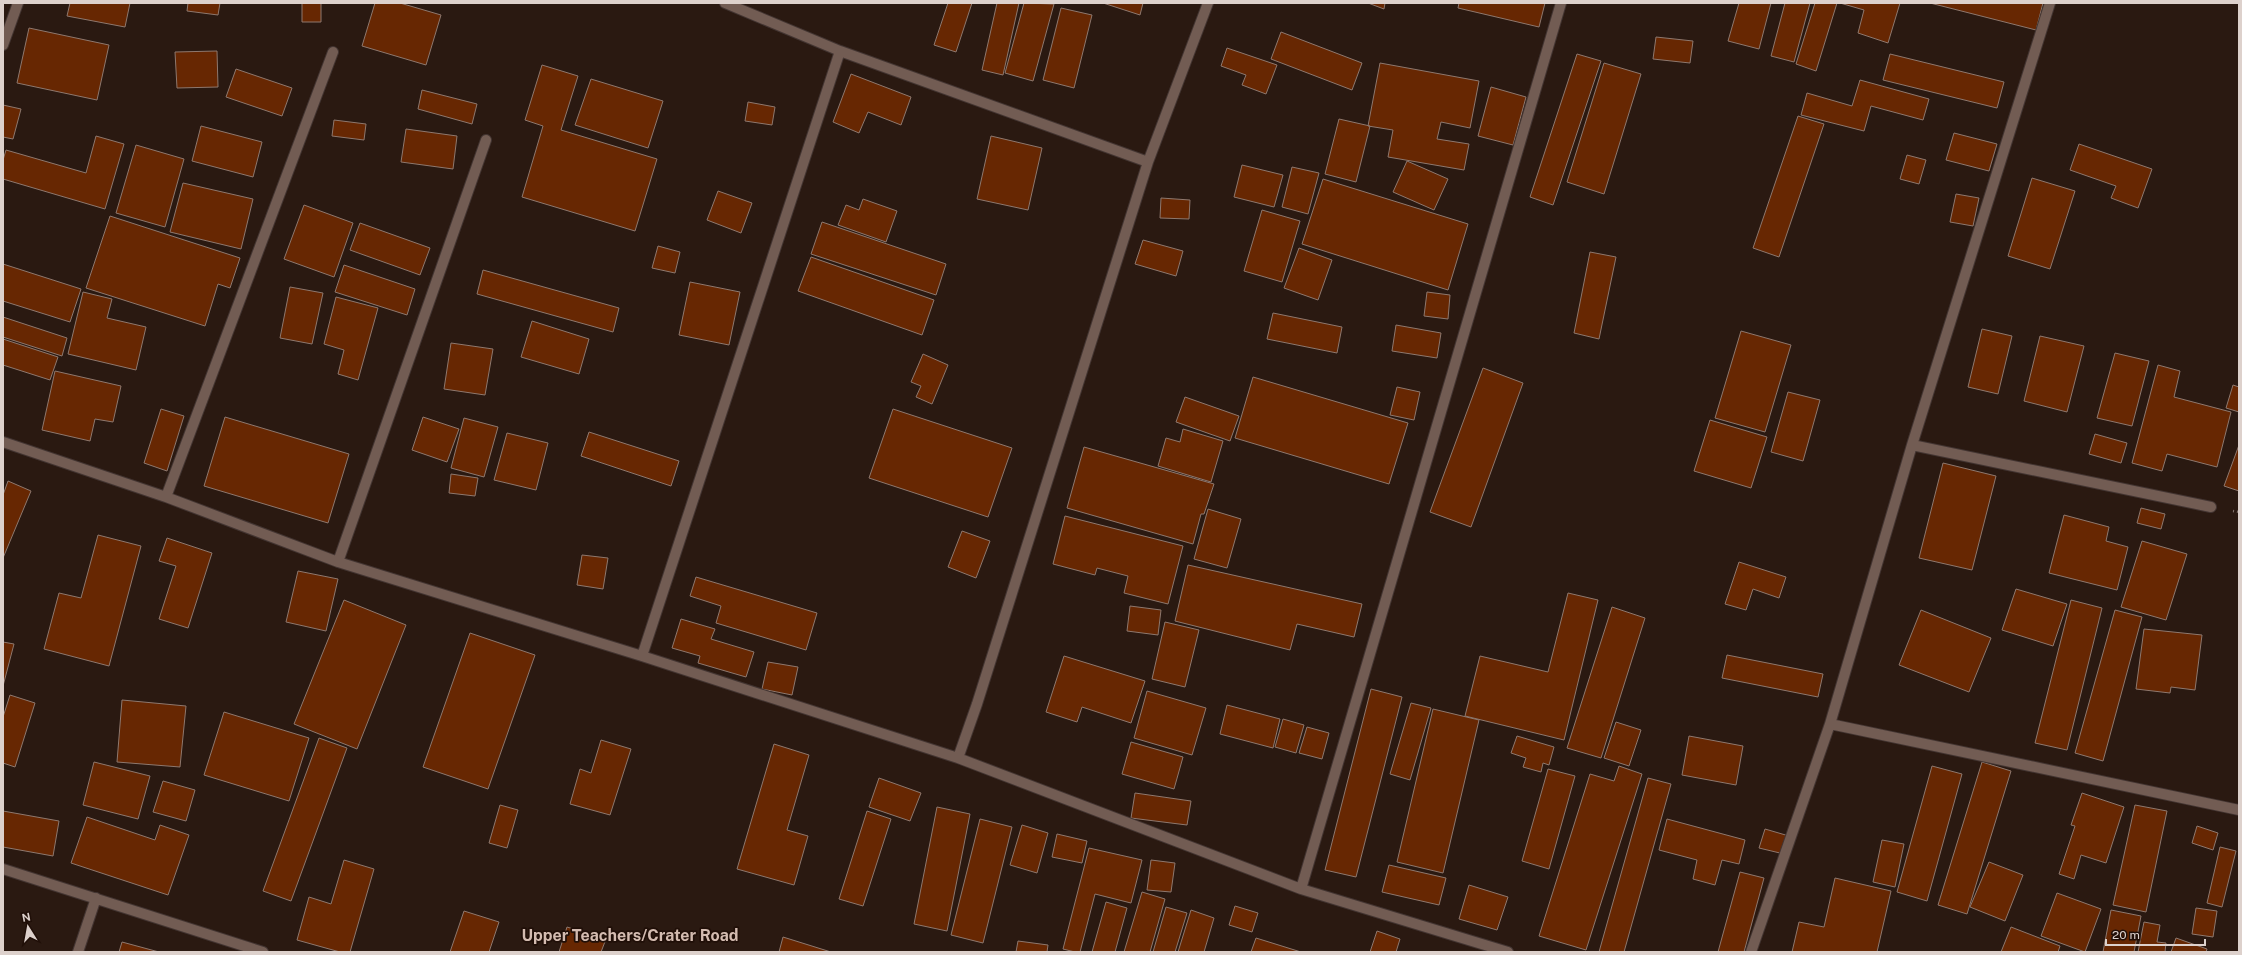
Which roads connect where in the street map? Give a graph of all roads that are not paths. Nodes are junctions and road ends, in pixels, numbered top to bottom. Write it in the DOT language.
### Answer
graph roads {
  1 [pos="18,3"];
  2 [pos="725,3"];
  3 [pos="1208,3"];
  4 [pos="1561,3"];
  5 [pos="2050,3"];
  6 [pos="3,45"];
  7 [pos="840,51"];
  8 [pos="333,52"];
  9 [pos="486,140"];
  10 [pos="1148,162"];
  11 [pos="3,442"];
  12 [pos="1912,445"];
  13 [pos="166,497"];
  14 [pos="2211,507"];
  15 [pos="338,562"];
  16 [pos="642,656"];
  17 [pos="1830,724"];
  18 [pos="958,758"];
  19 [pos="2239,810"];
  20 [pos="3,869"];
  21 [pos="1301,889"];
  22 [pos="96,898"];
  23 [pos="78,952"];
  24 [pos="263,952"];
  25 [pos="1508,952"];
  26 [pos="1751,952"];
  1 -- 6 [label="street"];
  2 -- 7 [label="street"];
  3 -- 10 [label="street"];
  4 -- 21 [label="street"];
  5 -- 12 [label="street"];
  7 -- 10 [label="street"];
  7 -- 16 [label="street"];
  8 -- 13 [label="street"];
  9 -- 15 [label="street"];
  10 -- 18 [label="street"];
  11 -- 13 [label="street"];
  12 -- 14 [label="street"];
  12 -- 17 [label="street"];
  13 -- 15 [label="street"];
  15 -- 16 [label="street"];
  16 -- 18 [label="street"];
  17 -- 19 [label="street"];
  17 -- 26 [label="street"];
  18 -- 21 [label="street"];
  20 -- 22 [label="street"];
  21 -- 25 [label="street"];
  22 -- 23 [label="street"];
  22 -- 24 [label="street"];
}
